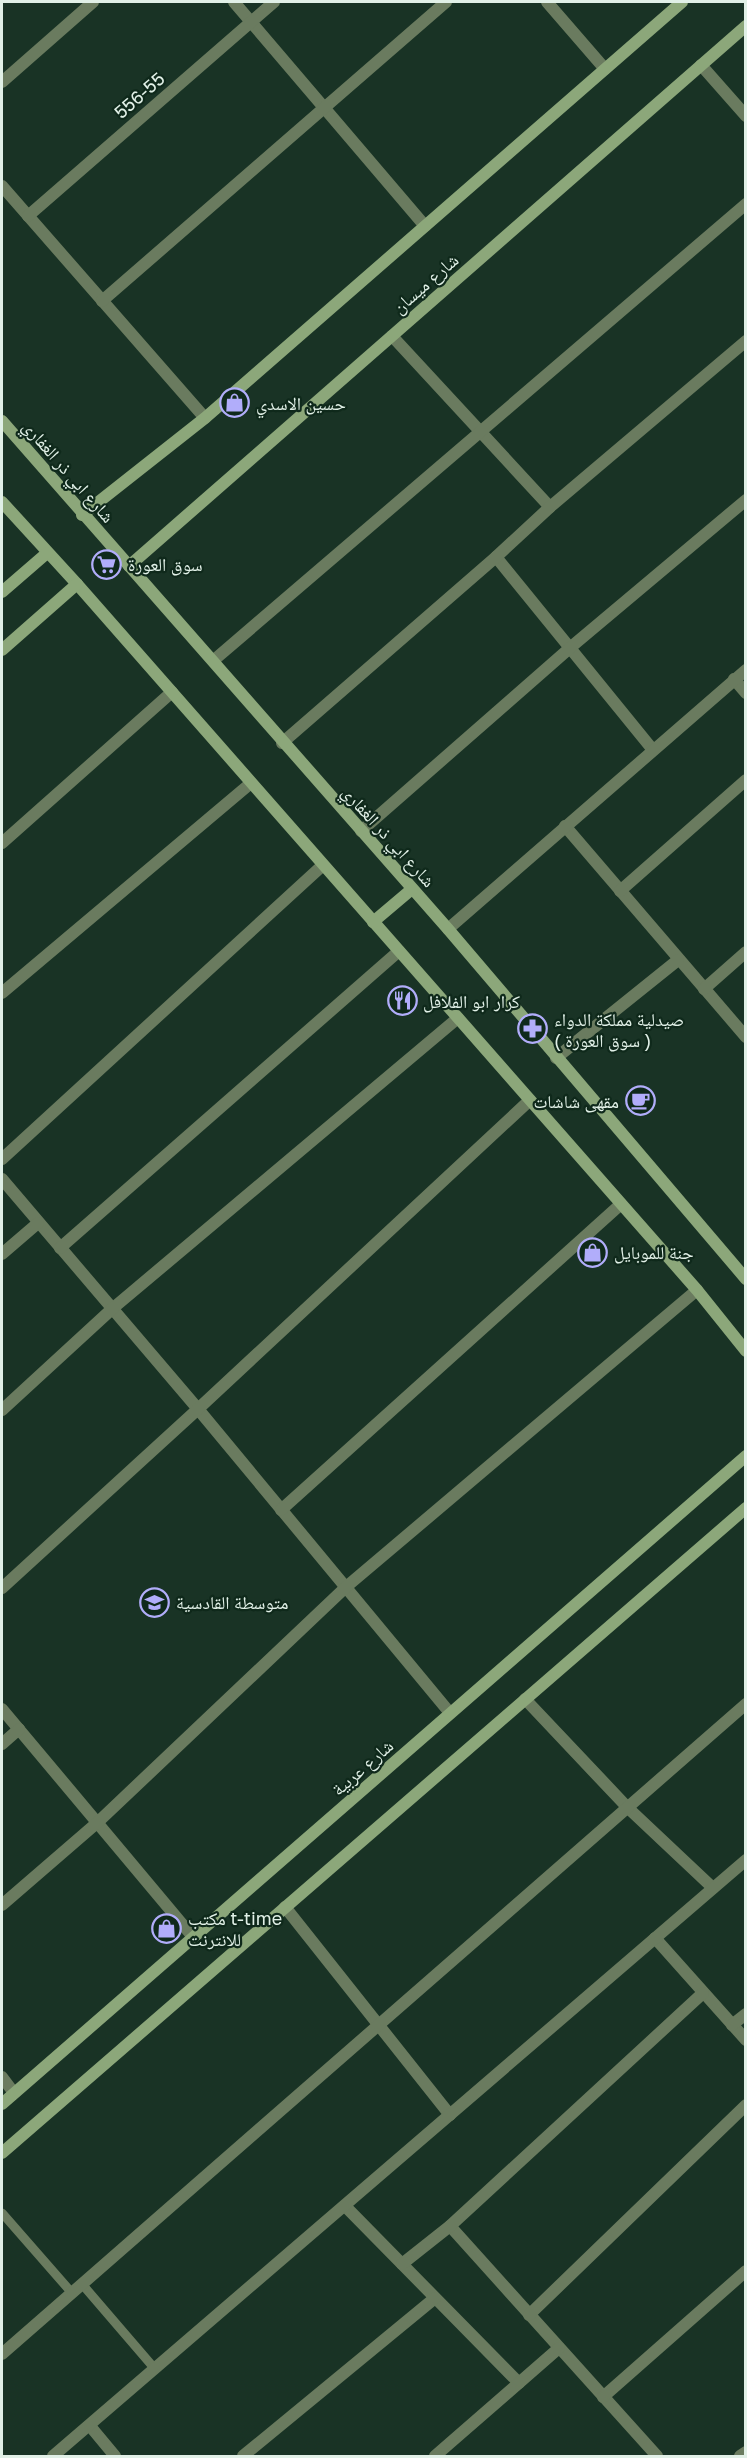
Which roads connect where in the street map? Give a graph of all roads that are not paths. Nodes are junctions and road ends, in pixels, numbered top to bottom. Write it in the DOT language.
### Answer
graph roads {
  1 [pos="93,2"];
  2 [pos="234,2"];
  3 [pos="274,2"];
  4 [pos="446,2"];
  5 [pos="547,2"];
  6 [pos="682,2"];
  7 [pos="250,23"];
  8 [pos="746,26"];
  9 [pos="701,65"];
  10 [pos="605,69"];
  11 [pos="2,82"];
  12 [pos="324,108"];
  13 [pos="746,116"];
  14 [pos="2,186"];
  15 [pos="746,204"];
  16 [pos="28,216"];
  17 [pos="424,226"];
  18 [pos="102,301"];
  19 [pos="392,336"];
  20 [pos="746,341"];
  21 [pos="205,418"];
  22 [pos="2,421"];
  23 [pos="481,430"];
  24 [pos="746,500"];
  25 [pos="2,502"];
  26 [pos="550,507"];
  27 [pos="82,515"];
  28 [pos="47,553"];
  29 [pos="496,557"];
  30 [pos="129,566"];
  31 [pos="77,584"];
  32 [pos="2,592"];
  33 [pos="571,646"];
  34 [pos="2,650"];
  35 [pos="214,660"];
  36 [pos="746,670"];
  37 [pos="734,679"];
  38 [pos="172,692"];
  39 [pos="746,693"];
  40 [pos="282,743"];
  41 [pos="653,750"];
  42 [pos="746,780"];
  43 [pos="251,783"];
  44 [pos="566,826"];
  45 [pos="361,831"];
  46 [pos="2,843"];
  47 [pos="323,865"];
  48 [pos="412,889"];
  49 [pos="620,891"];
  50 [pos="373,921"];
  51 [pos="448,929"];
  52 [pos="399,951"];
  53 [pos="746,951"];
  54 [pos="678,960"];
  55 [pos="704,989"];
  56 [pos="2,993"];
  57 [pos="458,1018"];
  58 [pos="746,1037"];
  59 [pos="556,1058"];
  60 [pos="530,1100"];
  61 [pos="2,1159"];
  62 [pos="2,1179"];
  63 [pos="621,1204"];
  64 [pos="38,1223"];
  65 [pos="60,1248"];
  66 [pos="2,1254"];
  67 [pos="746,1279"];
  68 [pos="697,1290"];
  69 [pos="112,1309"];
  70 [pos="746,1351"];
  71 [pos="198,1409"];
  72 [pos="2,1410"];
  73 [pos="746,1456"];
  74 [pos="746,1508"];
  75 [pos="281,1510"];
  76 [pos="346,1587"];
  77 [pos="2,1588"];
  78 [pos="525,1699"];
  79 [pos="746,1704"];
  80 [pos="2,1709"];
  81 [pos="450,1713"];
  82 [pos="19,1729"];
  83 [pos="2,1744"];
  84 [pos="627,1807"];
  85 [pos="98,1822"];
  86 [pos="746,1860"];
  87 [pos="713,1888"];
  88 [pos="2,1905"];
  89 [pos="285,1907"];
  90 [pos="193,1937"];
  91 [pos="656,1938"];
  92 [pos="703,1993"];
  93 [pos="746,2014"];
  94 [pos="380,2024"];
  95 [pos="732,2025"];
  96 [pos="746,2040"];
  97 [pos="2,2078"];
  98 [pos="14,2093"];
  99 [pos="2,2104"];
  100 [pos="746,2105"];
  101 [pos="450,2115"];
  102 [pos="2,2153"];
  103 [pos="345,2206"];
  104 [pos="2,2212"];
  105 [pos="450,2226"];
  106 [pos="402,2264"];
  107 [pos="746,2271"];
  108 [pos="82,2284"];
  109 [pos="72,2293"];
  110 [pos="435,2298"];
  111 [pos="529,2315"];
  112 [pos="559,2348"];
  113 [pos="2,2354"];
  114 [pos="155,2369"];
  115 [pos="519,2383"];
  116 [pos="603,2397"];
  117 [pos="90,2426"];
  118 [pos="746,2452"];
  119 [pos="53,2457"];
  120 [pos="115,2457"];
  121 [pos="243,2457"];
  122 [pos="435,2457"];
  123 [pos="657,2457"];
  124 [pos="741,2457"];
  1 -- 11 [label="street"];
  2 -- 7 [label="street"];
  3 -- 7 [label="street, 556-55"];
  4 -- 12 [label="street"];
  5 -- 10 [label="street"];
  6 -- 10 [label="main road"];
  7 -- 12 [label="street"];
  7 -- 16 [label="street, 556-55"];
  8 -- 9 [label="main road, شارع ميسان"];
  9 -- 13 [label="street"];
  9 -- 19 [label="main road, شارع ميسان"];
  10 -- 17 [label="main road"];
  12 -- 17 [label="street"];
  12 -- 18 [label="street"];
  14 -- 16 [label="street"];
  15 -- 23 [label="street"];
  16 -- 18 [label="street"];
  17 -- 21 [label="main road"];
  18 -- 21 [label="street"];
  19 -- 23 [label="street"];
  19 -- 30 [label="main road, شارع ميسان"];
  20 -- 26 [label="street"];
  21 -- 27 [label="main road"];
  22 -- 27 [label="main road, شارع ابي ذر الغفاري"];
  23 -- 26 [label="street"];
  23 -- 35 [label="street"];
  24 -- 33 [label="street"];
  25 -- 28 [label="main road"];
  26 -- 29 [label="street"];
  27 -- 30 [label="main road, شارع ابي ذر الغفاري"];
  28 -- 31 [label="main road"];
  28 -- 32 [label="main road"];
  29 -- 33 [label="street"];
  29 -- 40 [label="street"];
  30 -- 35 [label="main road, شارع ابي ذر الغفاري"];
  31 -- 34 [label="main road"];
  31 -- 38 [label="main road"];
  33 -- 41 [label="street"];
  33 -- 45 [label="street"];
  35 -- 40 [label="main road, شارع ابي ذر الغفاري"];
  36 -- 37 [label="street"];
  37 -- 39 [label="street"];
  37 -- 41 [label="street"];
  38 -- 43 [label="main road"];
  38 -- 46 [label="street"];
  40 -- 45 [label="main road, شارع ابي ذر الغفاري"];
  41 -- 44 [label="street"];
  42 -- 49 [label="street"];
  43 -- 47 [label="main road"];
  43 -- 56 [label="street"];
  44 -- 49 [label="street"];
  44 -- 51 [label="street"];
  45 -- 48 [label="main road, شارع ابي ذر الغفاري"];
  47 -- 50 [label="main road"];
  47 -- 61 [label="street"];
  48 -- 50 [label="main road"];
  48 -- 51 [label="main road, شارع ابي ذر الغفاري"];
  49 -- 54 [label="street"];
  50 -- 52 [label="main road"];
  51 -- 59 [label="main road, شارع ابي ذر الغفاري"];
  52 -- 57 [label="main road"];
  52 -- 65 [label="street"];
  53 -- 55 [label="street"];
  54 -- 55 [label="street"];
  54 -- 59 [label="street"];
  55 -- 58 [label="street"];
  57 -- 60 [label="main road"];
  57 -- 69 [label="street"];
  59 -- 67 [label="main road, شارع ابي ذر الغفاري"];
  60 -- 63 [label="main road"];
  60 -- 71 [label="street"];
  62 -- 64 [label="street"];
  63 -- 68 [label="main road"];
  63 -- 75 [label="street"];
  64 -- 65 [label="street"];
  64 -- 66 [label="street"];
  65 -- 69 [label="street"];
  68 -- 70 [label="main road"];
  68 -- 76 [label="street"];
  69 -- 71 [label="street"];
  69 -- 72 [label="street"];
  71 -- 75 [label="street"];
  71 -- 77 [label="street"];
  73 -- 81 [label="main road, شارع عربية"];
  74 -- 78 [label="main road"];
  75 -- 76 [label="street"];
  76 -- 81 [label="street"];
  76 -- 85 [label="street"];
  78 -- 84 [label="street"];
  78 -- 89 [label="main road"];
  79 -- 84 [label="street"];
  80 -- 82 [label="street"];
  81 -- 90 [label="main road, شارع عربية"];
  82 -- 83 [label="street"];
  82 -- 85 [label="street"];
  84 -- 87 [label="street"];
  84 -- 94 [label="street"];
  85 -- 88 [label="street"];
  85 -- 90 [label="street"];
  86 -- 87 [label="street"];
  87 -- 91 [label="street"];
  89 -- 94 [label="street"];
  89 -- 102 [label="main road"];
  90 -- 98 [label="main road, شارع عربية"];
  91 -- 92 [label="street"];
  91 -- 101 [label="street"];
  92 -- 95 [label="street"];
  92 -- 105 [label="street"];
  93 -- 95 [label="street"];
  94 -- 101 [label="street"];
  94 -- 108 [label="street"];
  95 -- 96 [label="street"];
  97 -- 98 [label="street"];
  98 -- 99 [label="main road, شارع عربية"];
  100 -- 111 [label="street"];
  101 -- 103 [label="street"];
  103 -- 106 [label="street"];
  103 -- 114 [label="street"];
  104 -- 109 [label="lane"];
  105 -- 106 [label="street"];
  105 -- 111 [label="street"];
  106 -- 110 [label="street"];
  107 -- 116 [label="street"];
  108 -- 109 [label="street"];
  108 -- 114 [label="lane"];
  109 -- 113 [label="street"];
  110 -- 115 [label="street"];
  110 -- 121 [label="street"];
  111 -- 112 [label="street"];
  112 -- 115 [label="street"];
  112 -- 116 [label="street"];
  114 -- 117 [label="street"];
  115 -- 122 [label="street"];
  116 -- 123 [label="street"];
  117 -- 119 [label="street"];
  117 -- 120 [label="street"];
  118 -- 124 [label="street"];
}
